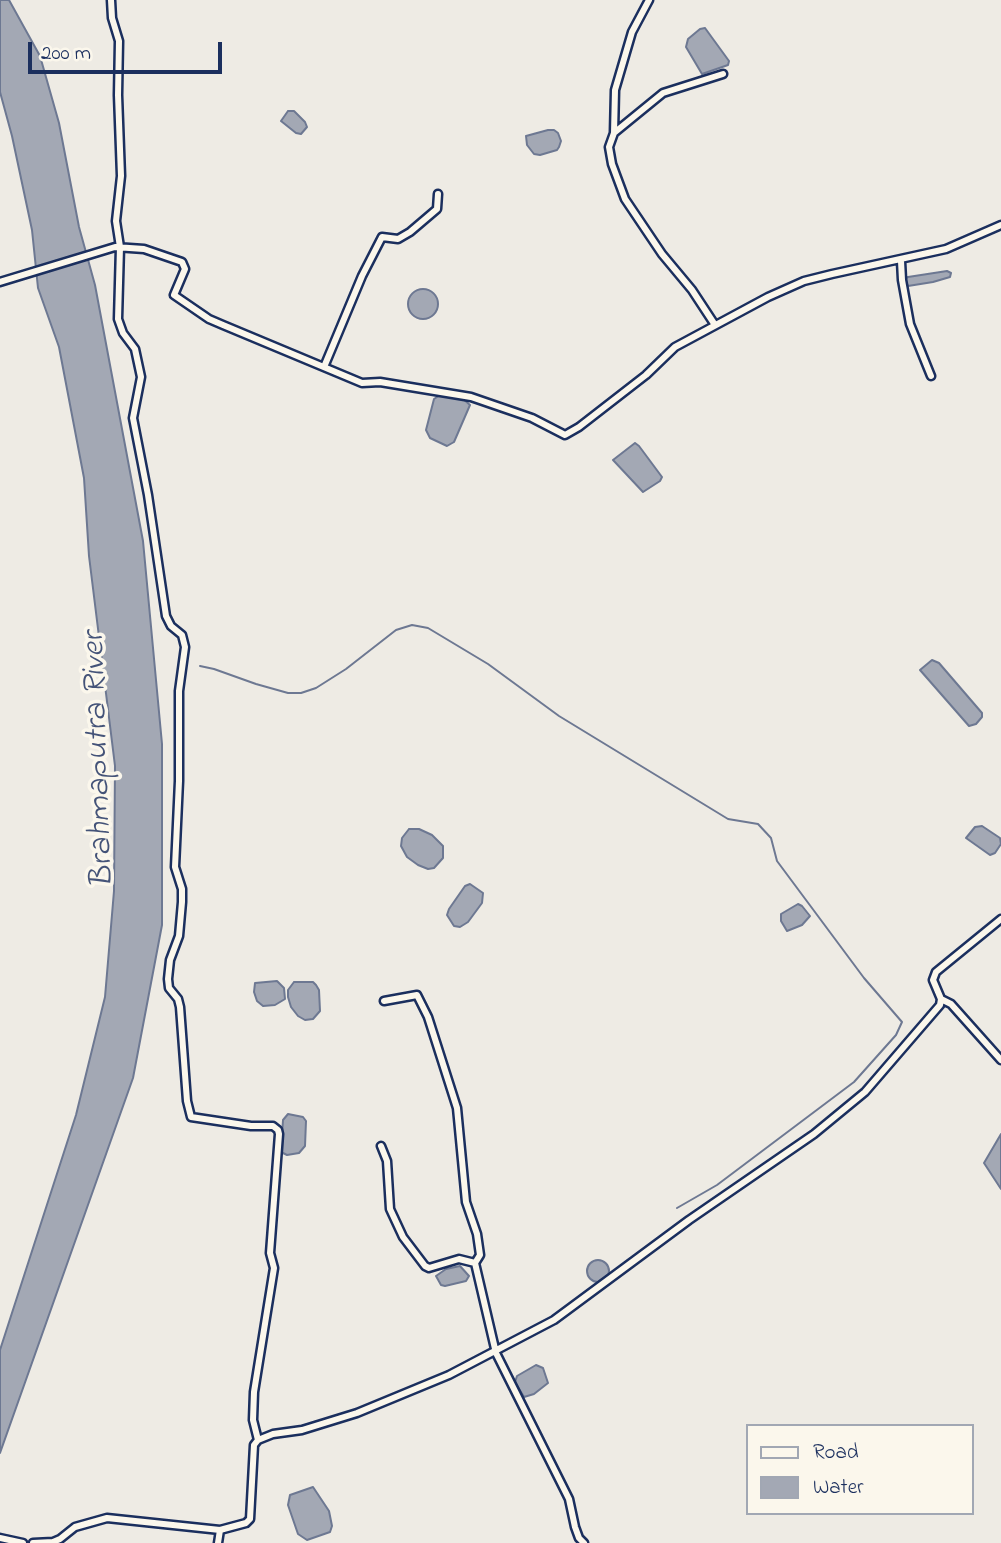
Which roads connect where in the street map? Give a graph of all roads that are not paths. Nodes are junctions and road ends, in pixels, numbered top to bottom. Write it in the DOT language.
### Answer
graph roads {
  1 [pos="111,0"];
  2 [pos="649,0"];
  3 [pos="723,74"];
  4 [pos="614,133"];
  5 [pos="438,194"];
  6 [pos="1001,225"];
  7 [pos="117,247"];
  8 [pos="901,261"];
  9 [pos="0,282"];
  10 [pos="715,325"];
  11 [pos="324,367"];
  12 [pos="931,376"];
  13 [pos="1001,919"];
  14 [pos="941,999"];
  15 [pos="384,1001"];
  16 [pos="1001,1060"];
  17 [pos="381,1146"];
  18 [pos="475,1263"];
  19 [pos="496,1353"];
  20 [pos="258,1440"];
  21 [pos="220,1530"];
  22 [pos="0,1538"];
  23 [pos="23,1543"];
  24 [pos="33,1543"];
  25 [pos="218,1543"];
  26 [pos="584,1543"];
  1 -- 7 [label="street"];
  2 -- 4 [label="street"];
  3 -- 4 [label="street"];
  4 -- 10 [label="street"];
  5 -- 11 [label="street"];
  6 -- 8 [label="street"];
  7 -- 9 [label="street"];
  7 -- 11 [label="street"];
  7 -- 20 [label="street"];
  8 -- 10 [label="street"];
  8 -- 12 [label="street"];
  10 -- 11 [label="street"];
  13 -- 14 [label="street"];
  14 -- 16 [label="street"];
  14 -- 19 [label="street"];
  15 -- 18 [label="street"];
  17 -- 18 [label="street"];
  18 -- 19 [label="street"];
  19 -- 20 [label="street"];
  19 -- 26 [label="street"];
  20 -- 21 [label="street"];
  21 -- 24 [label="street"];
  21 -- 25 [label="street"];
  22 -- 23 [label="street"];
}
